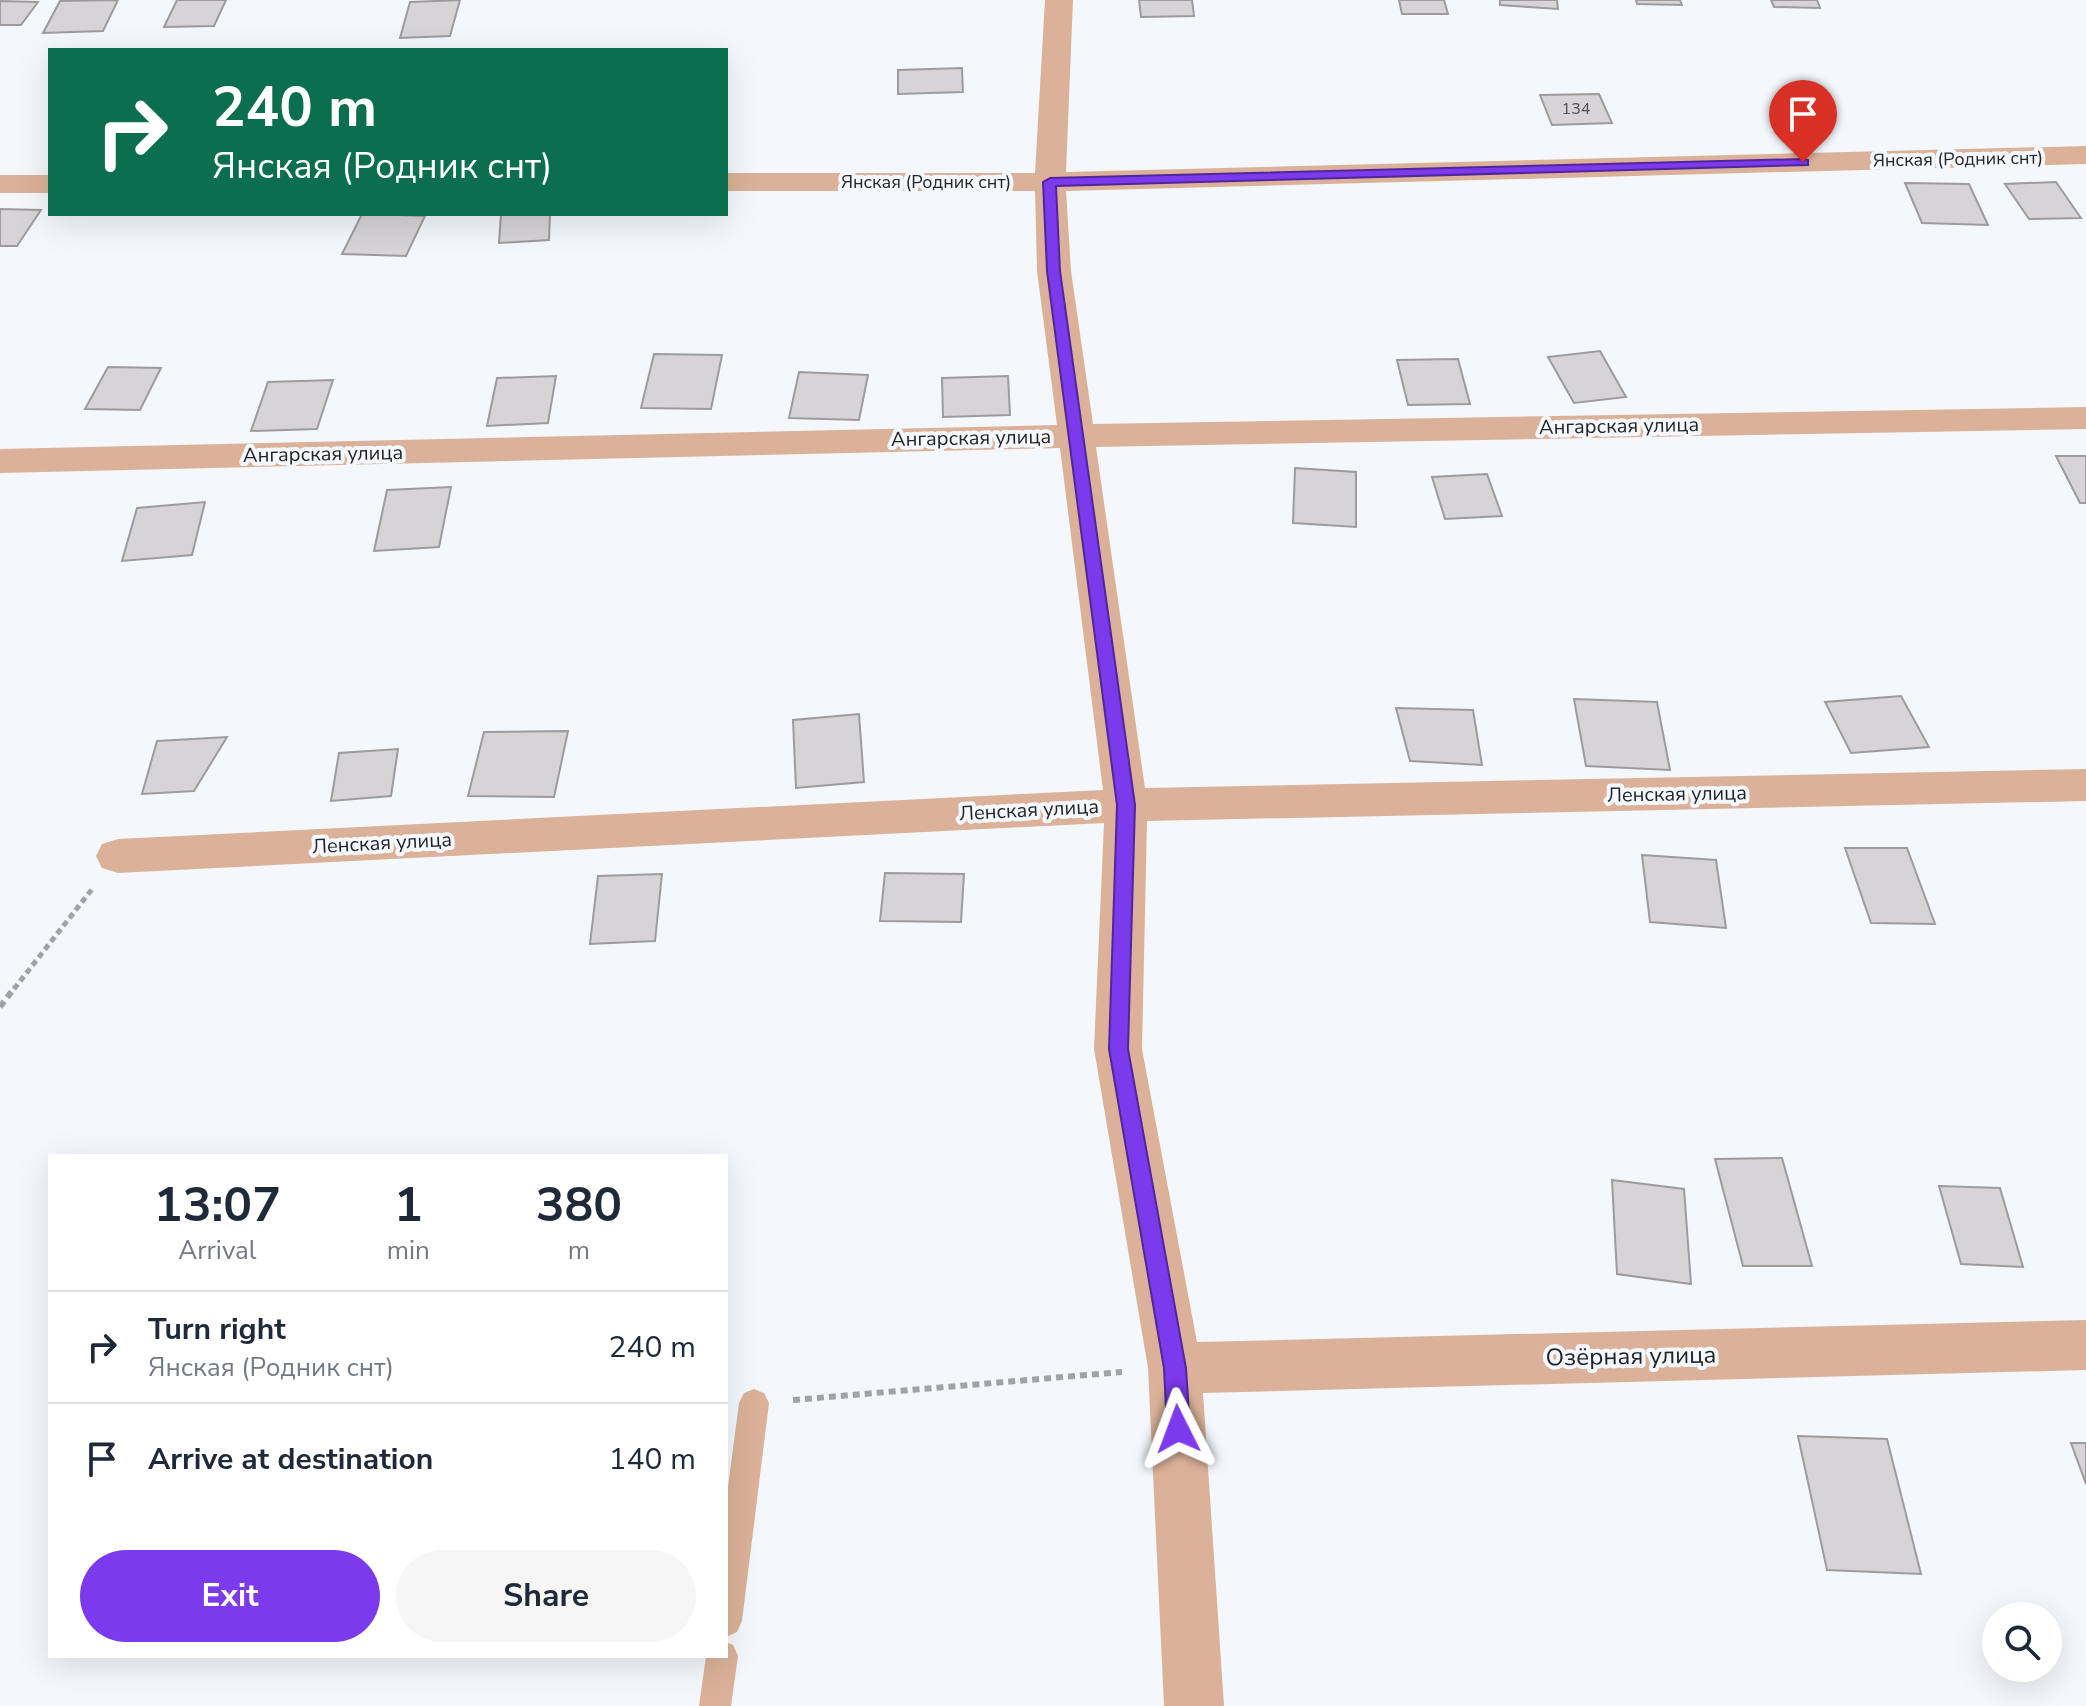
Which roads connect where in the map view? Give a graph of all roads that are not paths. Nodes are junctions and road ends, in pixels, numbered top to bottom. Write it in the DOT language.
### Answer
graph roads {
  1 [pos="1059,0"];
  2 [pos="2086,155"];
  3 [pos="728,182"];
  4 [pos="1050,182"];
  5 [pos="0,184"];
  6 [pos="48,184"];
  7 [pos="2086,418"];
  8 [pos="1076,436"];
  9 [pos="0,461"];
  10 [pos="2086,785"];
  11 [pos="1126,805"];
  12 [pos="118,856"];
  13 [pos="2086,1345"];
  14 [pos="1175,1368"];
  15 [pos="754,1403"];
  16 [pos="728,1605"];
  17 [pos="722,1658"];
  18 [pos="715,1706"];
  19 [pos="1194,1706"];
  1 -- 4 [label="street"];
  2 -- 4 [label="street, Янская (Родник снт)"];
  3 -- 4 [label="street, Янская (Родник снт)"];
  4 -- 8 [label="street"];
  5 -- 6 [label="street"];
  7 -- 8 [label="street, Ангарская улица"];
  8 -- 9 [label="street, Ангарская улица"];
  8 -- 11 [label="street"];
  10 -- 11 [label="street, Ленская улица"];
  11 -- 12 [label="street, Ленская улица"];
  11 -- 14 [label="street"];
  13 -- 14 [label="street, Озёрная улица"];
  14 -- 19 [label="street"];
  15 -- 16 [label="lane"];
  17 -- 18 [label="lane"];
}
